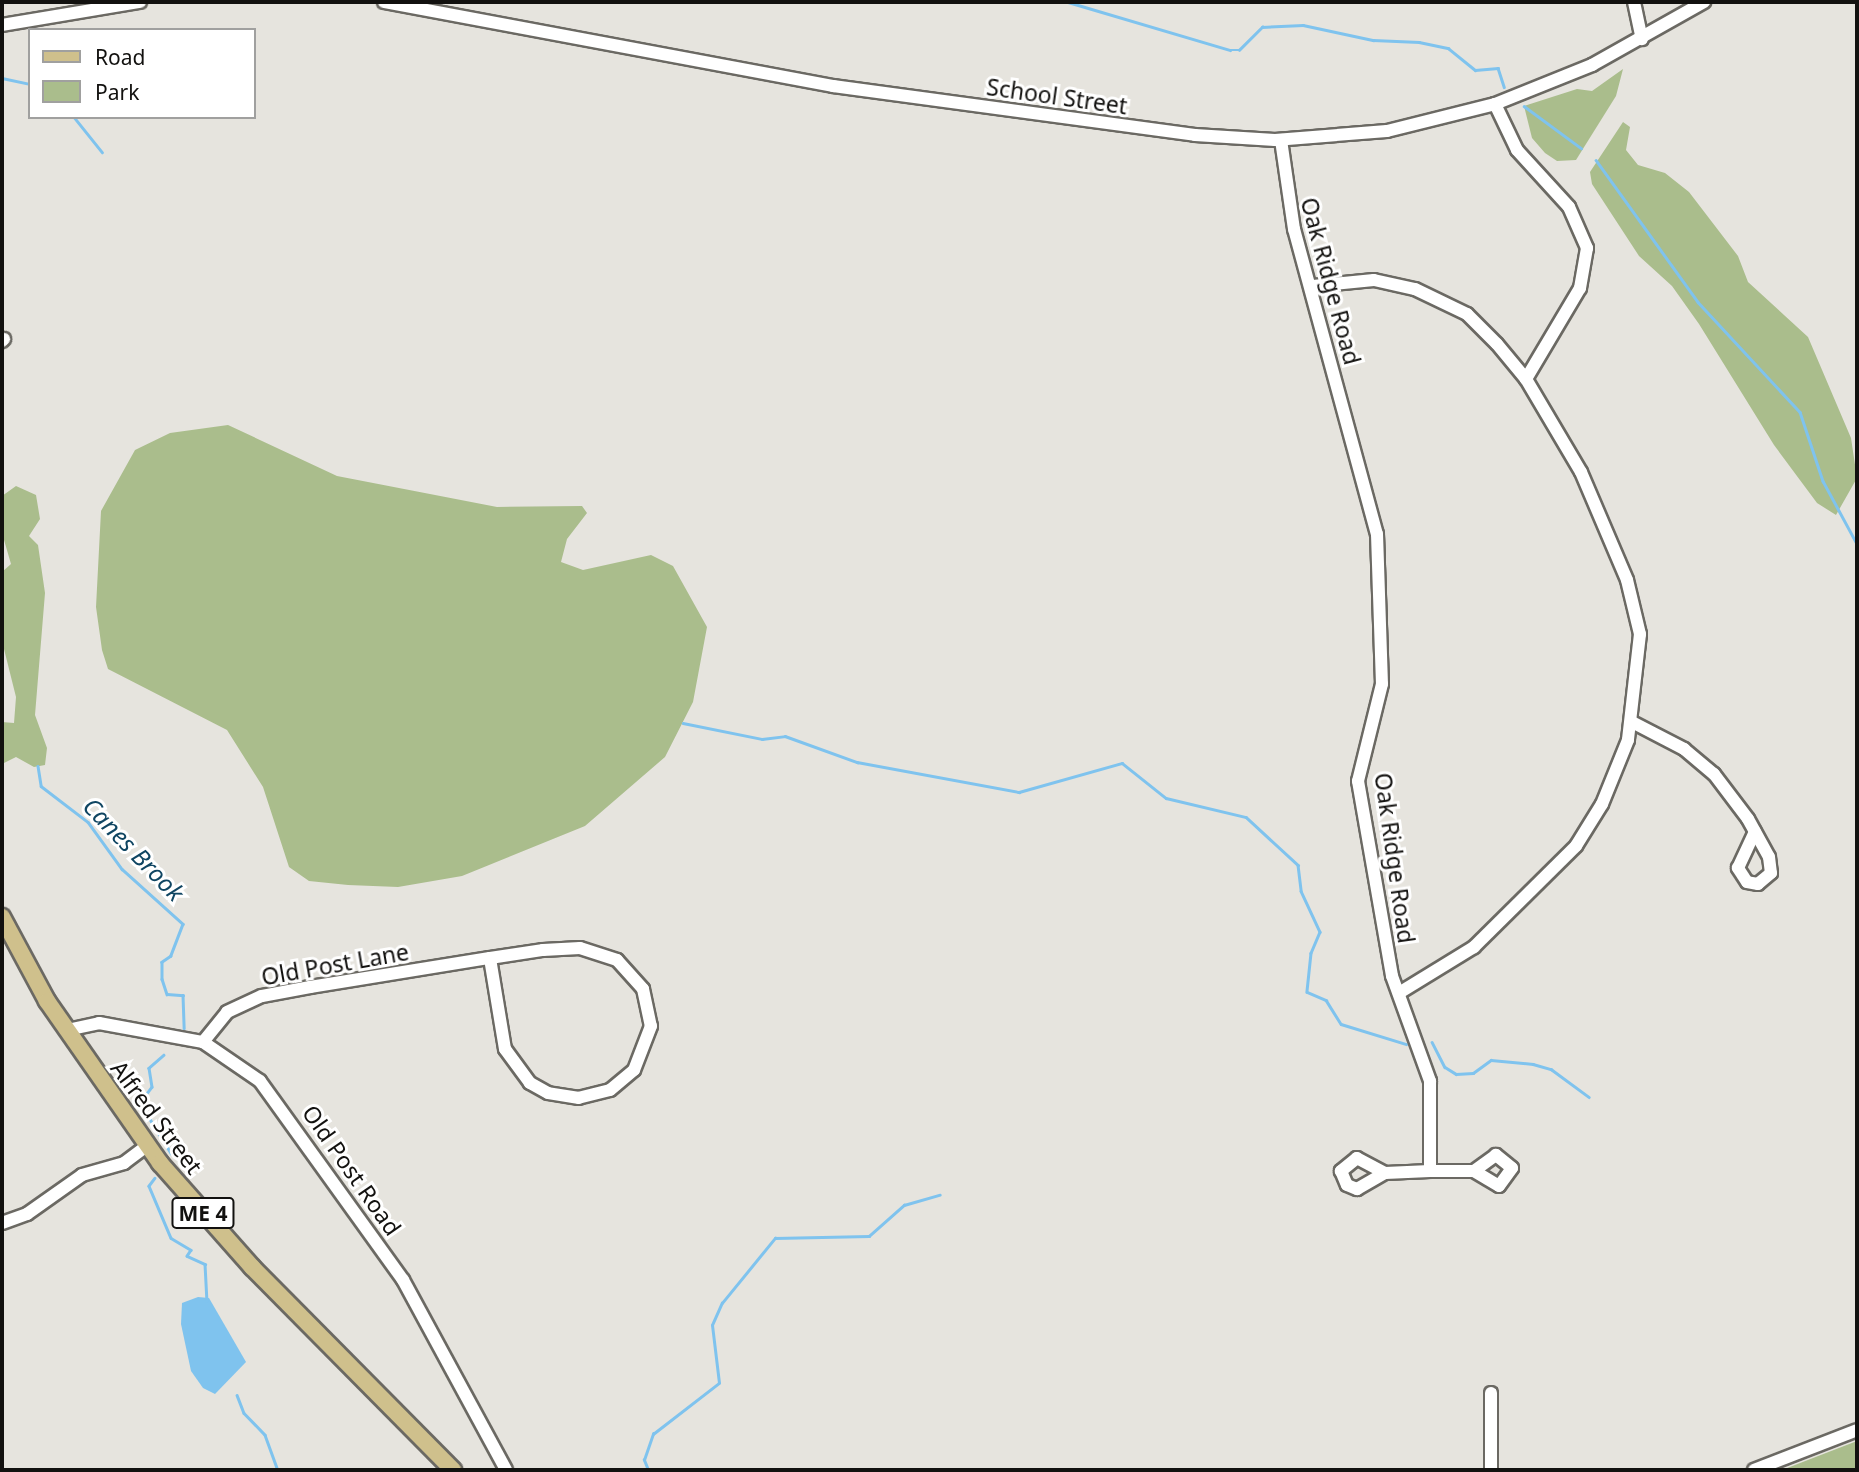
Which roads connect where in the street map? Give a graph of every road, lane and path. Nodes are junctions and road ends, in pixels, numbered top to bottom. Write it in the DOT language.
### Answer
graph roads {
  1 [pos="140,2"];
  2 [pos="384,2"];
  3 [pos="1634,2"];
  4 [pos="1704,2"];
  5 [pos="2,25"];
  6 [pos="1642,39"];
  7 [pos="1495,104"];
  8 [pos="1281,140"];
  9 [pos="1313,286"];
  10 [pos="1526,379"];
  11 [pos="1632,722"];
  12 [pos="1755,832"];
  13 [pos="2,917"];
  14 [pos="490,958"];
  15 [pos="1399,993"];
  16 [pos="67,1030"];
  17 [pos="203,1042"];
  18 [pos="148,1145"];
  19 [pos="1430,1171"];
  20 [pos="1474,1171"];
  21 [pos="1385,1173"];
  22 [pos="2,1223"];
  23 [pos="1491,1393"];
  24 [pos="1857,1430"];
  25 [pos="453,1470"];
  26 [pos="506,1470"];
  27 [pos="1491,1470"];
  28 [pos="1754,1470"];
  1 -- 5 [label="street"];
  2 -- 8 [label="street, School Street"];
  3 -- 6 [label="street"];
  4 -- 6 [label="street, School Street"];
  6 -- 7 [label="street, School Street"];
  7 -- 8 [label="street, School Street"];
  7 -- 10 [label="street"];
  8 -- 9 [label="street, Oak Ridge Road"];
  9 -- 10 [label="street"];
  9 -- 15 [label="street, Oak Ridge Road"];
  10 -- 11 [label="street"];
  11 -- 12 [label="street"];
  11 -- 15 [label="street"];
  13 -- 16 [label="main road, Alfred Street / ME 4"];
  14 -- 14 [label="street, Old Post Lane"];
  14 -- 17 [label="street, Old Post Lane"];
  15 -- 19 [label="street, Oak Ridge Road"];
  16 -- 17 [label="street, Old Post Road"];
  16 -- 18 [label="main road, Alfred Street / ME 4"];
  17 -- 26 [label="street, Old Post Road"];
  18 -- 22 [label="street"];
  18 -- 25 [label="main road, Alfred Street / ME 4"];
  19 -- 20 [label="street"];
  19 -- 21 [label="street"];
  23 -- 27 [label="street"];
  24 -- 28 [label="street"];
}
